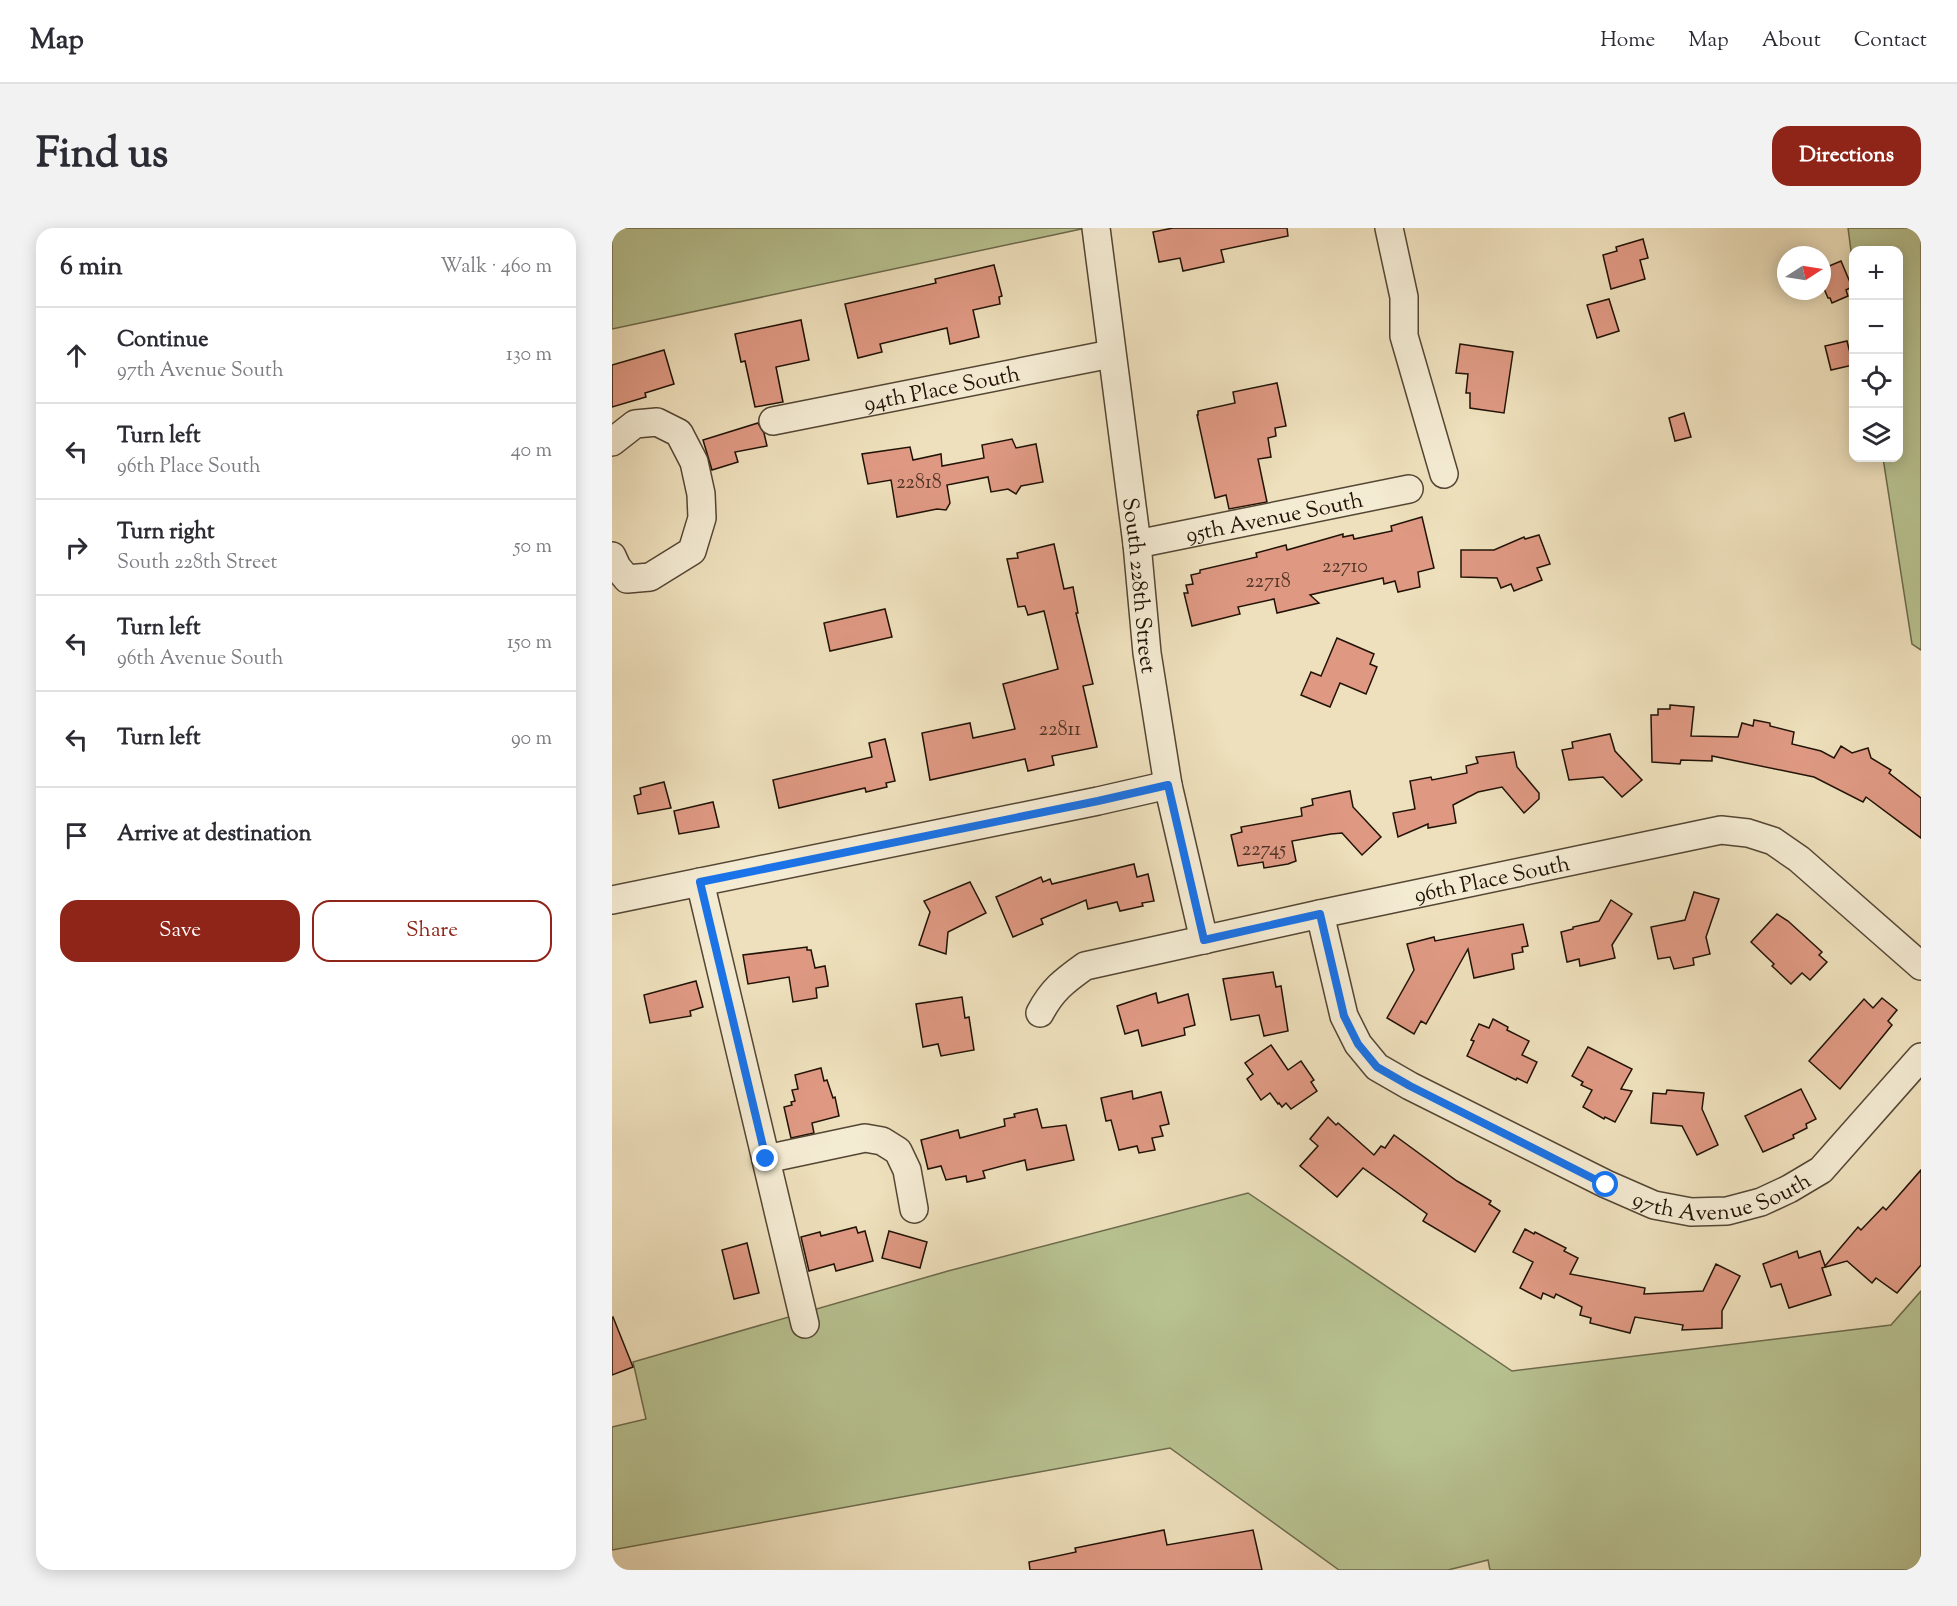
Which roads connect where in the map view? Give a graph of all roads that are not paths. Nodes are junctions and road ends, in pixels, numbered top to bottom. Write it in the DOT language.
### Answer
graph roads {
  1 [pos="1096,228"];
  2 [pos="1389,228"];
  3 [pos="1111,354"];
  4 [pos="773,421"];
  5 [pos="612,442"];
  6 [pos="1444,474"];
  7 [pos="1409,489"];
  8 [pos="1137,544"];
  9 [pos="612,556"];
  10 [pos="1168,785"];
  11 [pos="700,882"];
  12 [pos="612,900"];
  13 [pos="1320,914"];
  14 [pos="1204,940"];
  15 [pos="1921,966"];
  16 [pos="1040,1013"];
  17 [pos="1921,1057"];
  18 [pos="766,1159"];
  19 [pos="914,1209"];
  20 [pos="805,1324"];
  1 -- 3 [label="street, South 228th Street"];
  2 -- 6 [label="street"];
  3 -- 4 [label="street, 94th Place South"];
  3 -- 8 [label="street, South 228th Street"];
  5 -- 9 [label="street"];
  7 -- 8 [label="street, 95th Avenue South"];
  8 -- 10 [label="street, South 228th Street"];
  10 -- 11 [label="street"];
  10 -- 14 [label="street, South 228th Street"];
  11 -- 12 [label="street"];
  11 -- 18 [label="street"];
  13 -- 14 [label="street, 96th Place South"];
  13 -- 15 [label="street, 96th Place South"];
  13 -- 17 [label="street, 97th Avenue South"];
  14 -- 16 [label="street, 96th Place South"];
  18 -- 19 [label="street"];
  18 -- 20 [label="street"];
}
